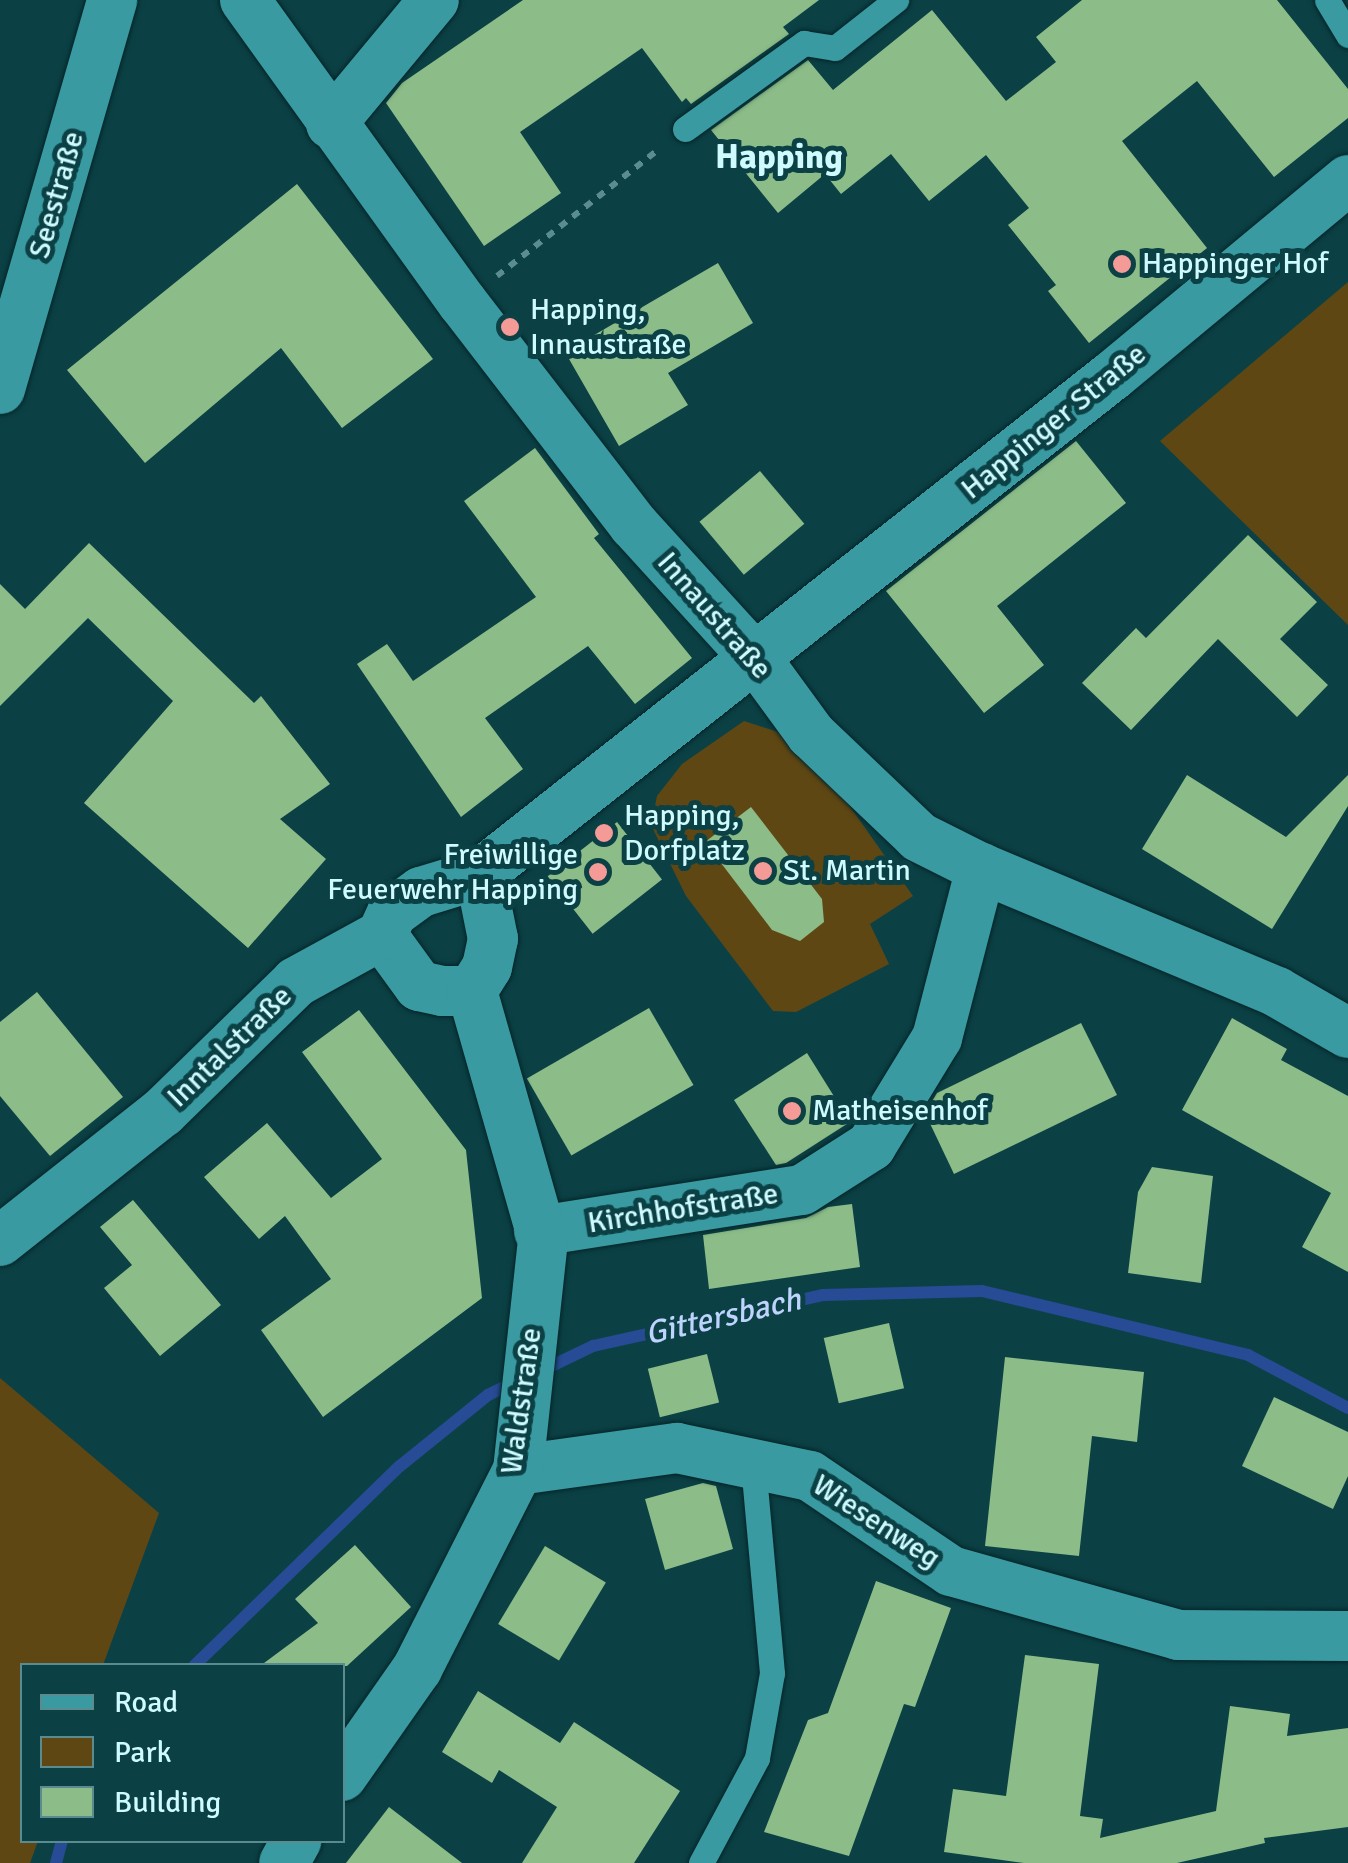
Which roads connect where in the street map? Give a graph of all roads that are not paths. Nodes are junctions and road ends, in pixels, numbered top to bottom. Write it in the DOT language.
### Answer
graph roads {
  1 [pos="112,0"];
  2 [pos="244,0"];
  3 [pos="434,0"];
  4 [pos="896,0"];
  5 [pos="1327,0"];
  6 [pos="1348,35"];
  7 [pos="331,124"];
  8 [pos="685,128"];
  9 [pos="1348,180"];
  10 [pos="0,389"];
  11 [pos="757,660"];
  12 [pos="981,868"];
  13 [pos="480,874"];
  14 [pos="382,935"];
  15 [pos="472,991"];
  16 [pos="1348,1034"];
  17 [pos="540,1231"];
  18 [pos="0,1242"];
  19 [pos="753,1464"];
  20 [pos="518,1470"];
  21 [pos="1348,1636"];
  22 [pos="345,1772"];
  23 [pos="700,1863"];
  1 -- 10 [label="street, Seestraße"];
  2 -- 7 [label="street, Innaustraße"];
  3 -- 7 [label="street"];
  4 -- 8 [label="lane"];
  5 -- 6 [label="lane"];
  7 -- 11 [label="street, Innaustraße"];
  9 -- 11 [label="street, Happinger Straße"];
  11 -- 12 [label="street, Innaustraße"];
  11 -- 13 [label="street, Inntalstraße"];
  12 -- 16 [label="street, Innaustraße"];
  12 -- 17 [label="street, Kirchhofstraße"];
  13 -- 14 [label="street, Inntalstraße"];
  13 -- 15 [label="street"];
  14 -- 15 [label="street"];
  14 -- 18 [label="street, Inntalstraße"];
  15 -- 17 [label="street, Waldstraße"];
  17 -- 20 [label="street, Waldstraße"];
  19 -- 20 [label="street, Wiesenweg"];
  19 -- 21 [label="street, Wiesenweg"];
  19 -- 23 [label="lane"];
  20 -- 22 [label="street, Waldstraße"];
}
